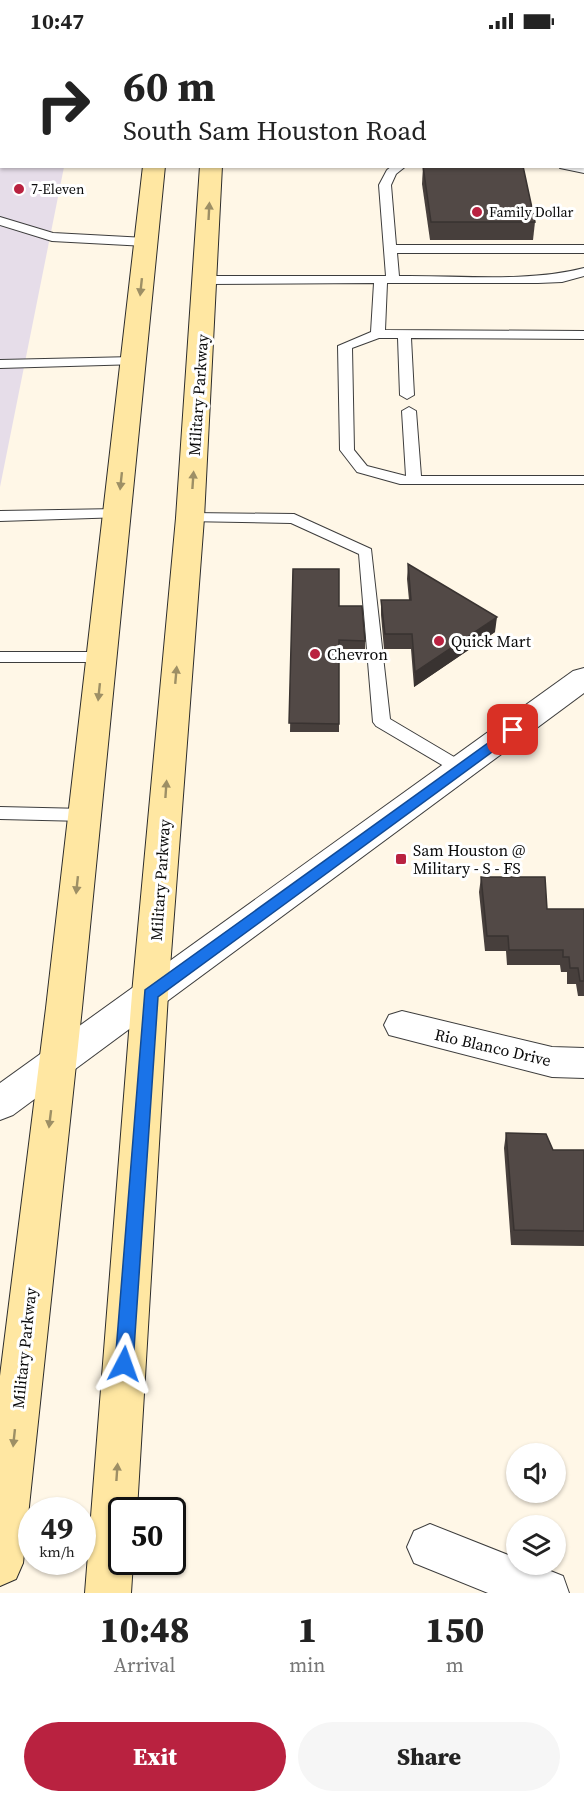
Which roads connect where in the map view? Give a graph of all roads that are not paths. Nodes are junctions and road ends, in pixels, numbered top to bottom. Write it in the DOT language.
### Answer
graph roads {
  1 [pos="154,168"];
  2 [pos="211,168"];
  3 [pos="398,168"];
  4 [pos="0,220"];
  5 [pos="146,242"];
  6 [pos="390,249"];
  7 [pos="584,249"];
  8 [pos="584,272"];
  9 [pos="206,280"];
  10 [pos="387,280"];
  11 [pos="378,334"];
  12 [pos="404,334"];
  13 [pos="584,335"];
  14 [pos="134,361"];
  15 [pos="0,364"];
  16 [pos="407,394"];
  17 [pos="409,411"];
  18 [pos="414,480"];
  19 [pos="584,480"];
  20 [pos="118,514"];
  21 [pos="0,516"];
  22 [pos="190,518"];
  23 [pos="0,657"];
  24 [pos="102,657"];
  25 [pos="584,678"];
  26 [pos="460,768"];
  27 [pos="0,813"];
  28 [pos="85,815"];
  29 [pos="150,994"];
  30 [pos="402,1025"];
  31 [pos="57,1061"];
  32 [pos="584,1064"];
  33 [pos="0,1104"];
  34 [pos="430,1547"];
  35 [pos="0,1563"];
  36 [pos="108,1593"];
  37 [pos="546,1593"];
  1 -- 5 [label="main road, Military Parkway"];
  9 -- 2 [label="main road, Military Parkway, one-way"];
  3 -- 6 [label="lane"];
  4 -- 5 [label="lane"];
  5 -- 14 [label="main road, Military Parkway, one-way"];
  6 -- 7 [label="lane"];
  6 -- 10 [label="lane"];
  8 -- 10 [label="lane"];
  9 -- 10 [label="lane"];
  22 -- 9 [label="main road, Military Parkway, one-way"];
  10 -- 11 [label="lane"];
  11 -- 12 [label="lane"];
  11 -- 18 [label="lane"];
  12 -- 13 [label="lane"];
  12 -- 16 [label="lane"];
  14 -- 15 [label="lane"];
  14 -- 20 [label="main road, Military Parkway, one-way"];
  17 -- 18 [label="lane"];
  18 -- 19 [label="lane"];
  20 -- 21 [label="lane"];
  20 -- 24 [label="main road, Military Parkway"];
  22 -- 26 [label="lane"];
  29 -- 22 [label="main road, Military Parkway, one-way"];
  23 -- 24 [label="lane"];
  24 -- 28 [label="main road, Military Parkway, one-way"];
  25 -- 26 [label="street"];
  26 -- 29 [label="street"];
  27 -- 28 [label="lane"];
  28 -- 31 [label="main road, Military Parkway, one-way"];
  29 -- 31 [label="street"];
  36 -- 29 [label="main road, Military Parkway, one-way"];
  30 -- 32 [label="street, Rio Blanco Drive"];
  31 -- 33 [label="street"];
  31 -- 35 [label="main road, Military Parkway, one-way"];
  34 -- 37 [label="street"];
}
